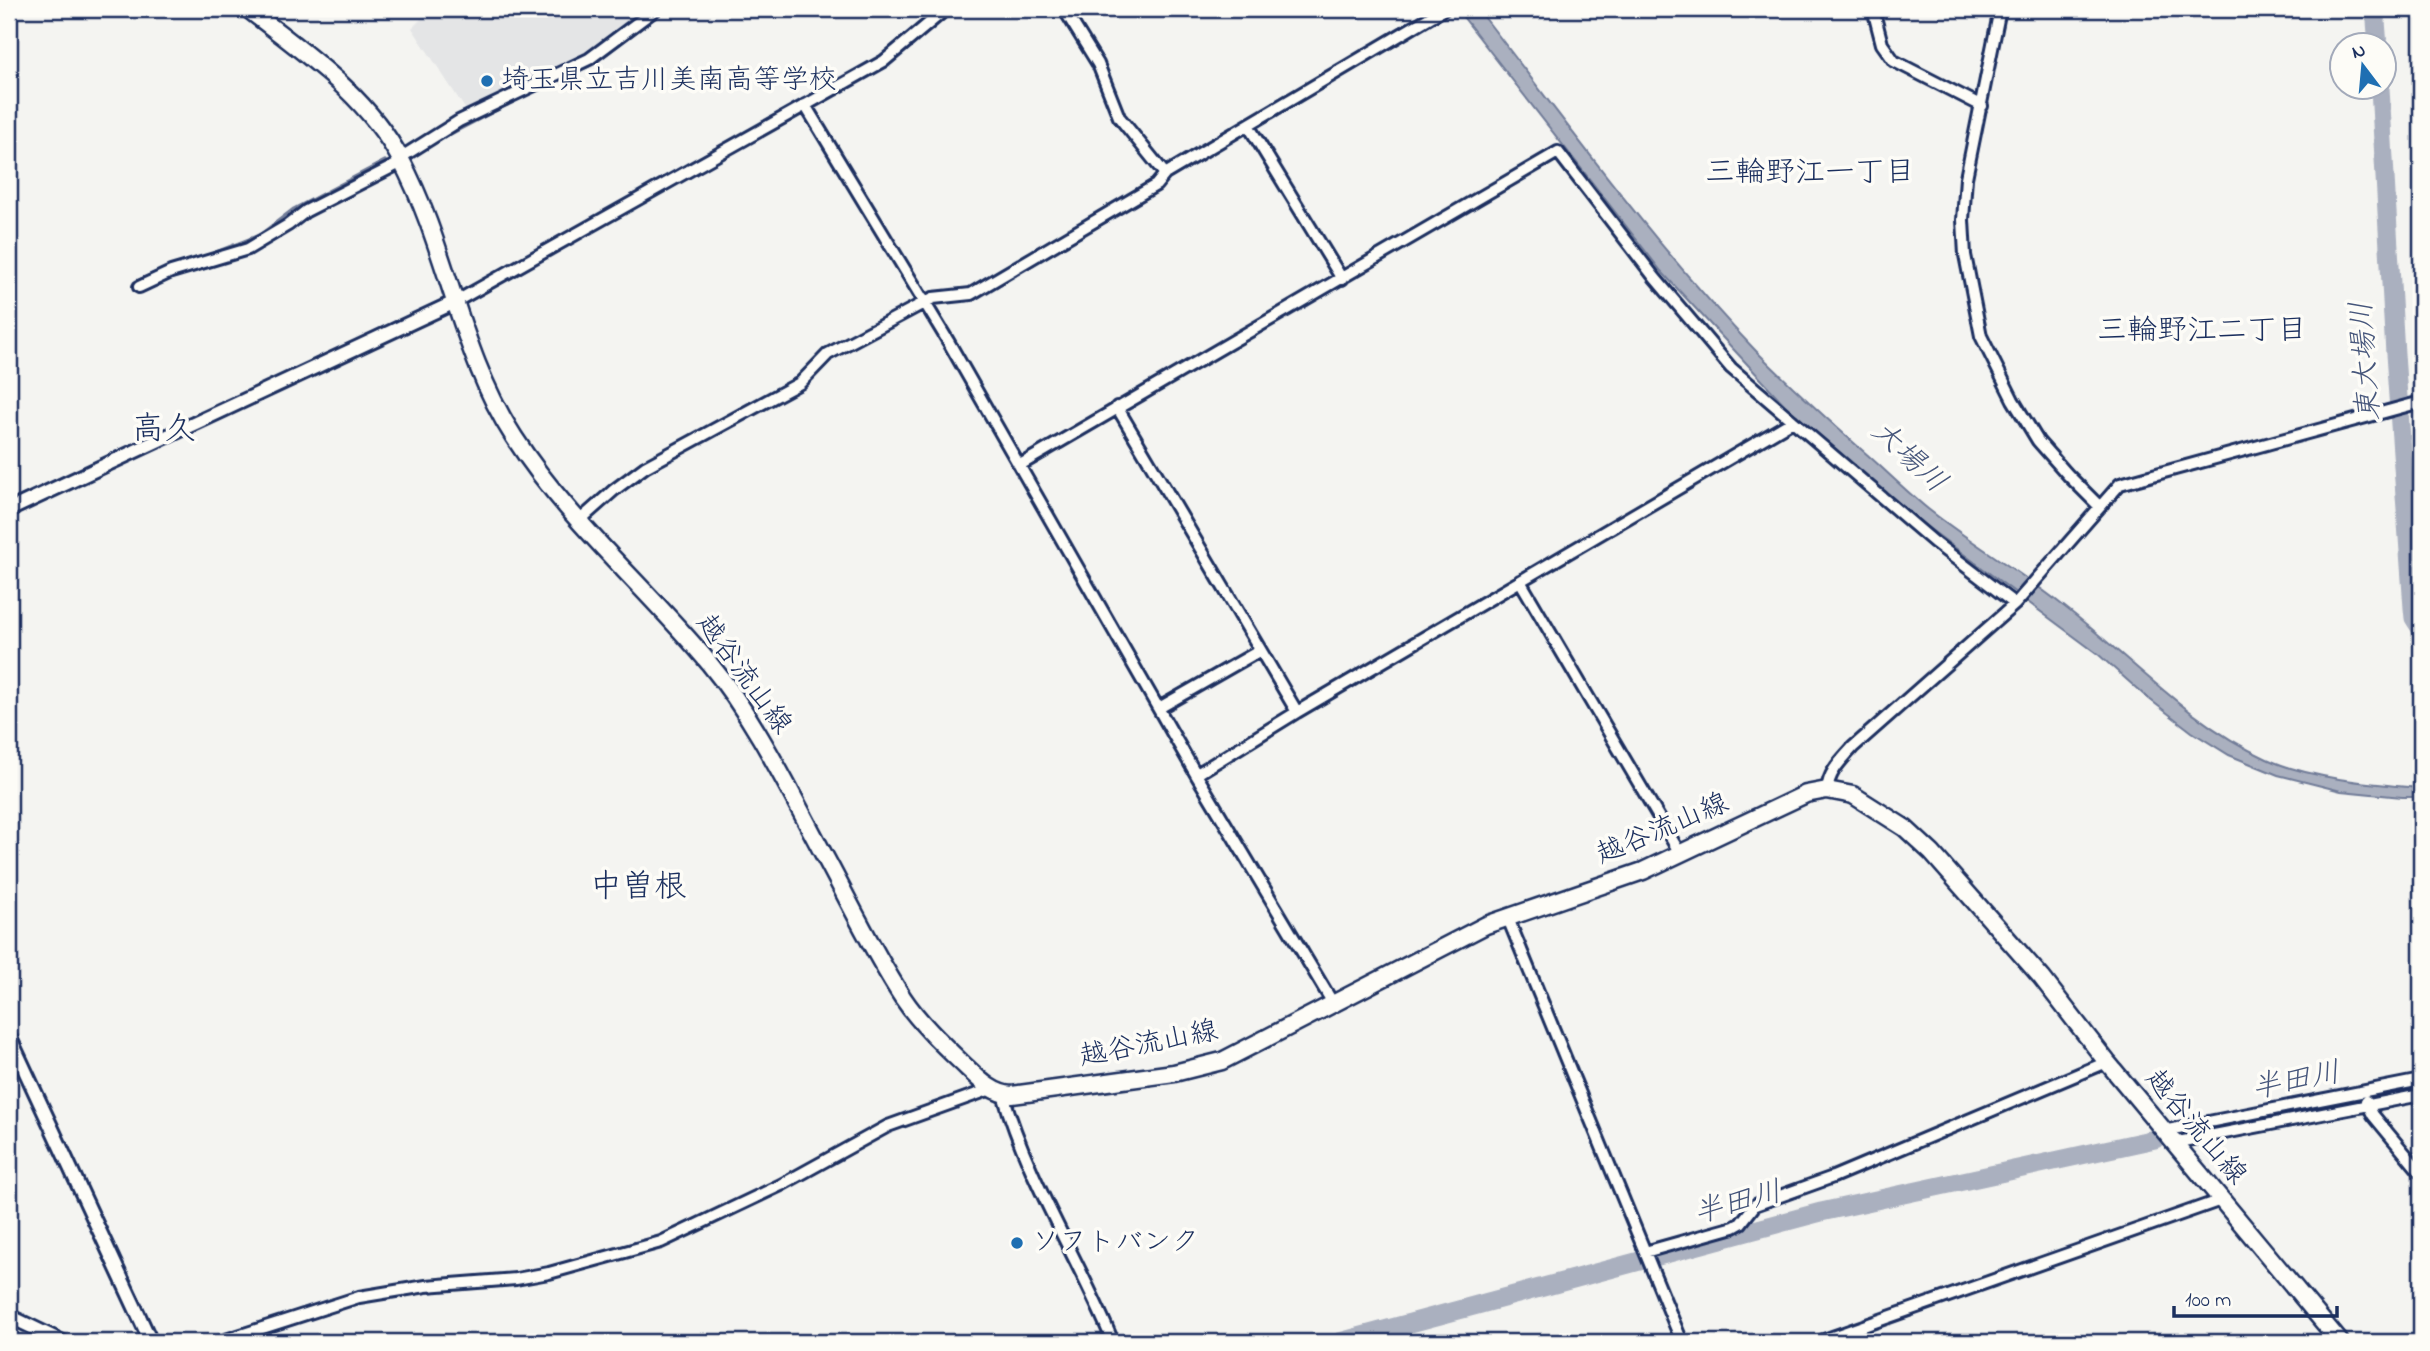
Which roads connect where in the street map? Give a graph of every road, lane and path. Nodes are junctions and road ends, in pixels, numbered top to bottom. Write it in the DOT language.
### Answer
graph roads {
  1 [pos="248,9"];
  2 [pos="656,9"];
  3 [pos="946,9"];
  4 [pos="1064,9"];
  5 [pos="1444,9"];
  6 [pos="1873,9"];
  7 [pos="2000,9"];
  8 [pos="805,105"];
  9 [pos="1982,106"];
  10 [pos="1248,125"];
  11 [pos="401,160"];
  12 [pos="1165,174"];
  13 [pos="1342,279"];
  14 [pos="139,287"];
  15 [pos="455,302"];
  16 [pos="923,302"];
  17 [pos="2421,402"];
  18 [pos="1116,408"];
  19 [pos="1793,421"];
  20 [pos="1020,465"];
  21 [pos="2099,506"];
  22 [pos="9,510"];
  23 [pos="579,521"];
  24 [pos="1520,581"];
  25 [pos="2017,602"];
  26 [pos="1259,651"];
  27 [pos="1159,708"];
  28 [pos="1297,712"];
  29 [pos="1197,774"];
  30 [pos="1827,790"];
  31 [pos="1681,855"];
  32 [pos="1507,916"];
  33 [pos="1334,1004"];
  34 [pos="9,1036"];
  35 [pos="2107,1062"];
  36 [pos="2421,1080"];
  37 [pos="997,1092"];
  38 [pos="2421,1095"];
  39 [pos="2365,1098"];
  40 [pos="2168,1137"];
  41 [pos="2421,1173"];
  42 [pos="2221,1200"];
  43 [pos="1647,1256"];
  44 [pos="9,1316"];
  45 [pos="63,1342"];
  46 [pos="151,1342"];
  47 [pos="219,1342"];
  48 [pos="1113,1342"];
  49 [pos="1682,1342"];
  50 [pos="1818,1342"];
  51 [pos="2340,1342"];
  1 -- 11 [label="main road, 越谷流山線"];
  2 -- 11 [label="street"];
  3 -- 8 [label="street"];
  4 -- 12 [label="street"];
  5 -- 10 [label="street"];
  6 -- 9 [label="street"];
  7 -- 9 [label="street"];
  8 -- 15 [label="street"];
  8 -- 16 [label="street"];
  9 -- 21 [label="street"];
  10 -- 12 [label="street"];
  10 -- 13 [label="street"];
  11 -- 14 [label="street"];
  11 -- 15 [label="main road, 越谷流山線"];
  12 -- 16 [label="street"];
  13 -- 18 [label="street"];
  13 -- 19 [label="street"];
  15 -- 22 [label="street"];
  15 -- 23 [label="main road, 越谷流山線"];
  16 -- 20 [label="street"];
  16 -- 23 [label="street"];
  17 -- 21 [label="street"];
  18 -- 20 [label="street"];
  18 -- 26 [label="street"];
  19 -- 24 [label="street"];
  19 -- 25 [label="street"];
  20 -- 27 [label="street"];
  21 -- 25 [label="street"];
  23 -- 37 [label="main road, 越谷流山線"];
  24 -- 28 [label="street"];
  24 -- 31 [label="street"];
  25 -- 30 [label="street"];
  26 -- 27 [label="street"];
  26 -- 28 [label="street"];
  27 -- 29 [label="street"];
  28 -- 29 [label="street"];
  29 -- 33 [label="street"];
  30 -- 31 [label="main road, 越谷流山線"];
  30 -- 35 [label="main road, 越谷流山線"];
  31 -- 32 [label="main road, 越谷流山線"];
  32 -- 33 [label="main road, 越谷流山線"];
  32 -- 43 [label="street"];
  33 -- 37 [label="main road, 越谷流山線"];
  34 -- 46 [label="street"];
  35 -- 40 [label="main road, 越谷流山線"];
  35 -- 43 [label="street"];
  36 -- 39 [label="street"];
  37 -- 47 [label="street"];
  37 -- 48 [label="street"];
  38 -- 39 [label="street"];
  39 -- 40 [label="street"];
  39 -- 41 [label="street"];
  40 -- 42 [label="main road, 越谷流山線"];
  42 -- 50 [label="street"];
  42 -- 51 [label="main road, 越谷流山線"];
  43 -- 49 [label="street"];
  44 -- 45 [label="street"];
}
